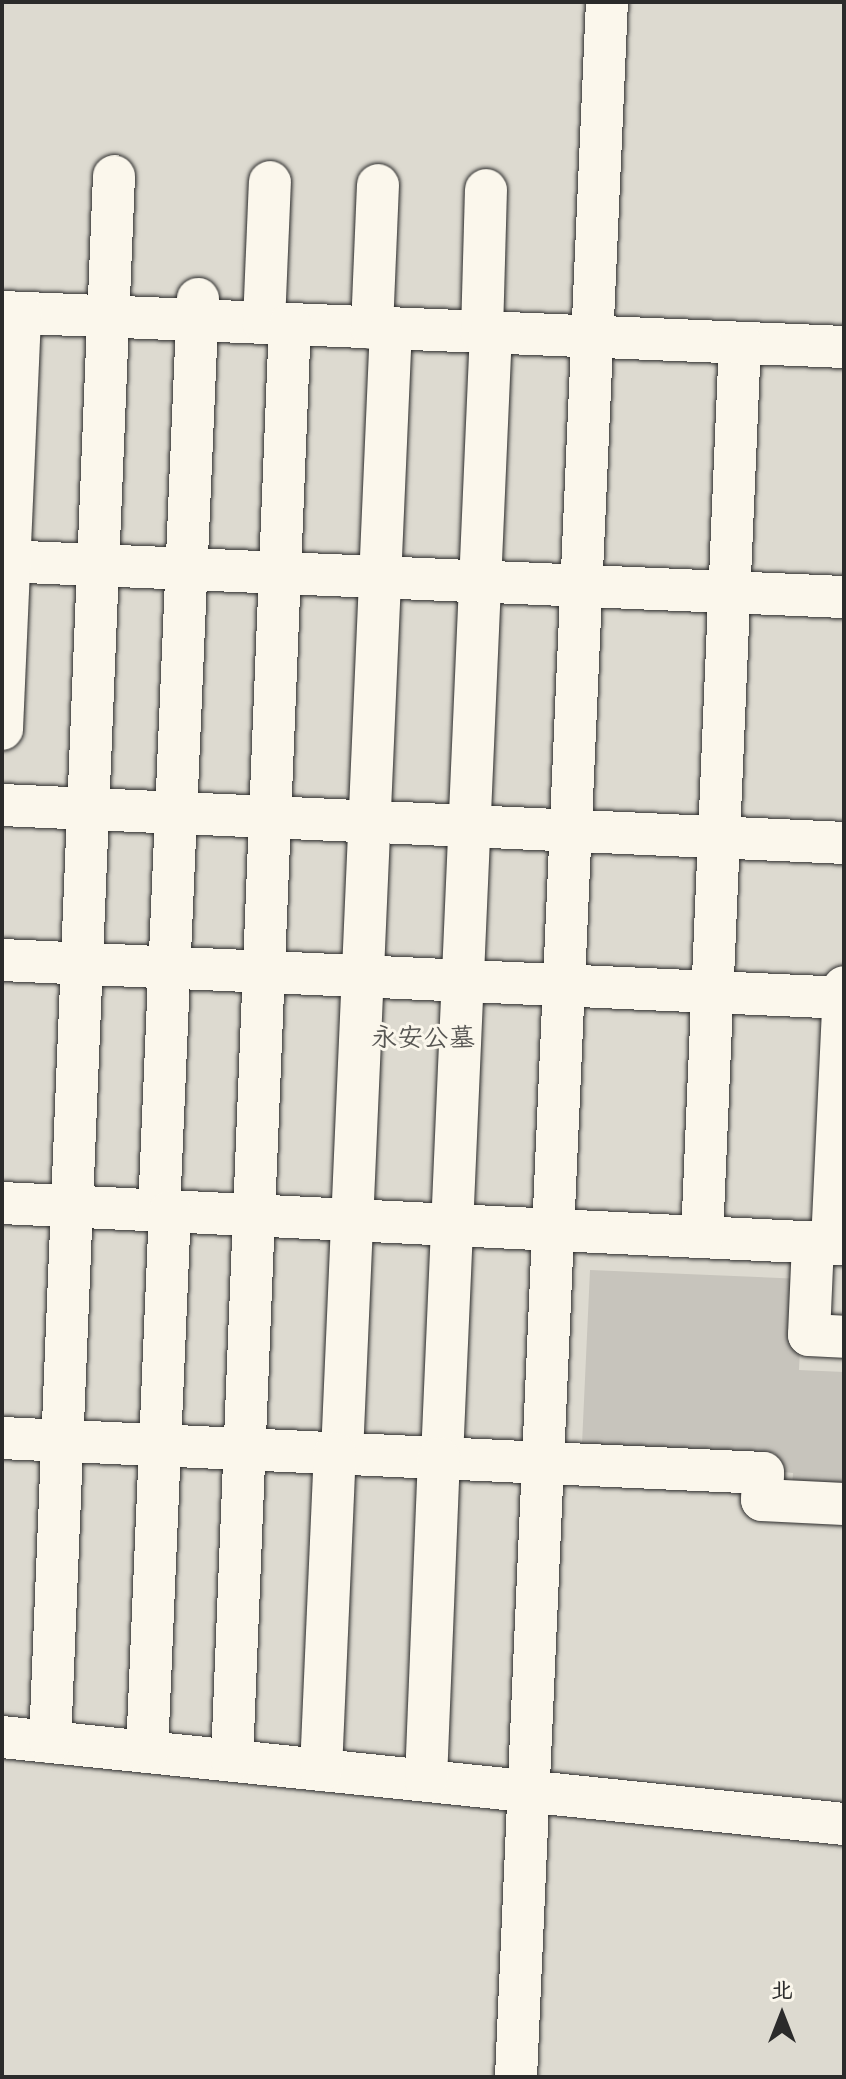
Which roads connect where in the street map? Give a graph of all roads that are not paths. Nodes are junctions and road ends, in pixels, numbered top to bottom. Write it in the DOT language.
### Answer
graph roads {
  1 [pos="607,2"];
  2 [pos="624,2"];
  3 [pos="114,176"];
  4 [pos="270,182"];
  5 [pos="378,185"];
  6 [pos="486,190"];
  7 [pos="8,305"];
  8 [pos="109,306"];
  9 [pos="198,310"];
  10 [pos="273,316"];
  11 [pos="844,319"];
  12 [pos="379,321"];
  13 [pos="600,322"];
  14 [pos="485,325"];
  15 [pos="740,343"];
  16 [pos="844,347"];
  17 [pos="6,561"];
  18 [pos="98,565"];
  19 [pos="187,569"];
  20 [pos="280,573"];
  21 [pos="380,577"];
  22 [pos="480,582"];
  23 [pos="590,586"];
  24 [pos="729,592"];
  25 [pos="844,597"];
  26 [pos="2,729"];
  27 [pos="2,805"];
  28 [pos="89,809"];
  29 [pos="176,813"];
  30 [pos="270,817"];
  31 [pos="370,822"];
  32 [pos="469,826"];
  33 [pos="580,831"];
  34 [pos="719,837"];
  35 [pos="844,843"];
  36 [pos="2,960"];
  37 [pos="82,964"];
  38 [pos="170,968"];
  39 [pos="263,972"];
  40 [pos="363,977"];
  41 [pos="463,981"];
  42 [pos="573,986"];
  43 [pos="844,987"];
  44 [pos="712,992"];
  45 [pos="844,998"];
  46 [pos="2,1203"];
  47 [pos="72,1207"];
  48 [pos="164,1211"];
  49 [pos="253,1215"];
  50 [pos="352,1220"];
  51 [pos="452,1225"];
  52 [pos="562,1230"];
  53 [pos="702,1237"];
  54 [pos="830,1243"];
  55 [pos="844,1337"];
  56 [pos="2,1438"];
  57 [pos="62,1440"];
  58 [pos="160,1446"];
  59 [pos="244,1449"];
  60 [pos="339,1453"];
  61 [pos="443,1458"];
  62 [pos="552,1464"];
  63 [pos="844,1504"];
  64 [pos="2,1737"];
  65 [pos="50,1742"];
  66 [pos="147,1752"];
  67 [pos="232,1760"];
  68 [pos="321,1770"];
  69 [pos="430,1780"];
  70 [pos="538,1792"];
  71 [pos="844,1824"];
  72 [pos="516,2077"];
  1 -- 13 [label="lane"];
  2 -- 13 [label="lane"];
  3 -- 8 [label="lane"];
  4 -- 10 [label="lane"];
  5 -- 12 [label="lane"];
  6 -- 14 [label="lane"];
  7 -- 8 [label="lane"];
  7 -- 17 [label="lane"];
  8 -- 9 [label="lane"];
  8 -- 18 [label="lane"];
  9 -- 10 [label="lane"];
  9 -- 19 [label="lane"];
  10 -- 12 [label="lane"];
  10 -- 20 [label="lane"];
  11 -- 13 [label="lane"];
  12 -- 14 [label="lane"];
  12 -- 21 [label="lane"];
  13 -- 14 [label="lane"];
  13 -- 15 [label="lane"];
  13 -- 23 [label="lane"];
  14 -- 22 [label="lane"];
  15 -- 16 [label="lane"];
  15 -- 24 [label="lane"];
  17 -- 18 [label="lane"];
  17 -- 26 [label="lane"];
  18 -- 19 [label="lane"];
  18 -- 28 [label="lane"];
  19 -- 20 [label="lane"];
  19 -- 29 [label="lane"];
  20 -- 21 [label="lane"];
  20 -- 30 [label="lane"];
  21 -- 22 [label="lane"];
  21 -- 31 [label="lane"];
  22 -- 23 [label="lane"];
  22 -- 32 [label="lane"];
  23 -- 24 [label="lane"];
  23 -- 33 [label="lane"];
  24 -- 25 [label="lane"];
  24 -- 34 [label="lane"];
  27 -- 28 [label="lane"];
  28 -- 29 [label="lane"];
  28 -- 37 [label="lane"];
  29 -- 30 [label="lane"];
  29 -- 38 [label="lane"];
  30 -- 31 [label="lane"];
  30 -- 39 [label="lane"];
  31 -- 32 [label="lane"];
  31 -- 40 [label="lane"];
  32 -- 33 [label="lane"];
  32 -- 41 [label="lane"];
  33 -- 34 [label="lane"];
  33 -- 42 [label="lane"];
  34 -- 35 [label="lane"];
  34 -- 44 [label="lane"];
  36 -- 37 [label="lane"];
  37 -- 38 [label="lane"];
  37 -- 47 [label="lane"];
  38 -- 39 [label="lane"];
  38 -- 48 [label="lane"];
  39 -- 40 [label="lane"];
  39 -- 49 [label="lane"];
  40 -- 41 [label="lane"];
  40 -- 50 [label="lane"];
  41 -- 42 [label="lane"];
  41 -- 51 [label="lane"];
  42 -- 44 [label="lane"];
  42 -- 52 [label="lane"];
  43 -- 45 [label="lane"];
  44 -- 45 [label="lane"];
  44 -- 53 [label="lane"];
  45 -- 54 [label="lane"];
  46 -- 47 [label="lane"];
  47 -- 48 [label="lane"];
  47 -- 57 [label="lane"];
  48 -- 49 [label="lane"];
  48 -- 58 [label="lane"];
  49 -- 50 [label="lane"];
  49 -- 59 [label="lane"];
  50 -- 51 [label="lane"];
  50 -- 60 [label="lane"];
  51 -- 52 [label="lane"];
  51 -- 61 [label="lane"];
  52 -- 53 [label="lane"];
  52 -- 62 [label="lane"];
  53 -- 54 [label="lane"];
  54 -- 55 [label="lane"];
  56 -- 57 [label="lane"];
  57 -- 58 [label="lane"];
  57 -- 65 [label="lane"];
  58 -- 59 [label="lane"];
  58 -- 66 [label="lane"];
  59 -- 60 [label="lane"];
  59 -- 67 [label="lane"];
  60 -- 61 [label="lane"];
  60 -- 68 [label="lane"];
  61 -- 62 [label="lane"];
  61 -- 69 [label="lane"];
  62 -- 63 [label="lane"];
  62 -- 70 [label="lane"];
  64 -- 65 [label="lane"];
  65 -- 66 [label="lane"];
  66 -- 67 [label="lane"];
  67 -- 68 [label="lane"];
  68 -- 69 [label="lane"];
  69 -- 70 [label="lane"];
  70 -- 71 [label="lane"];
  70 -- 72 [label="lane"];
}
